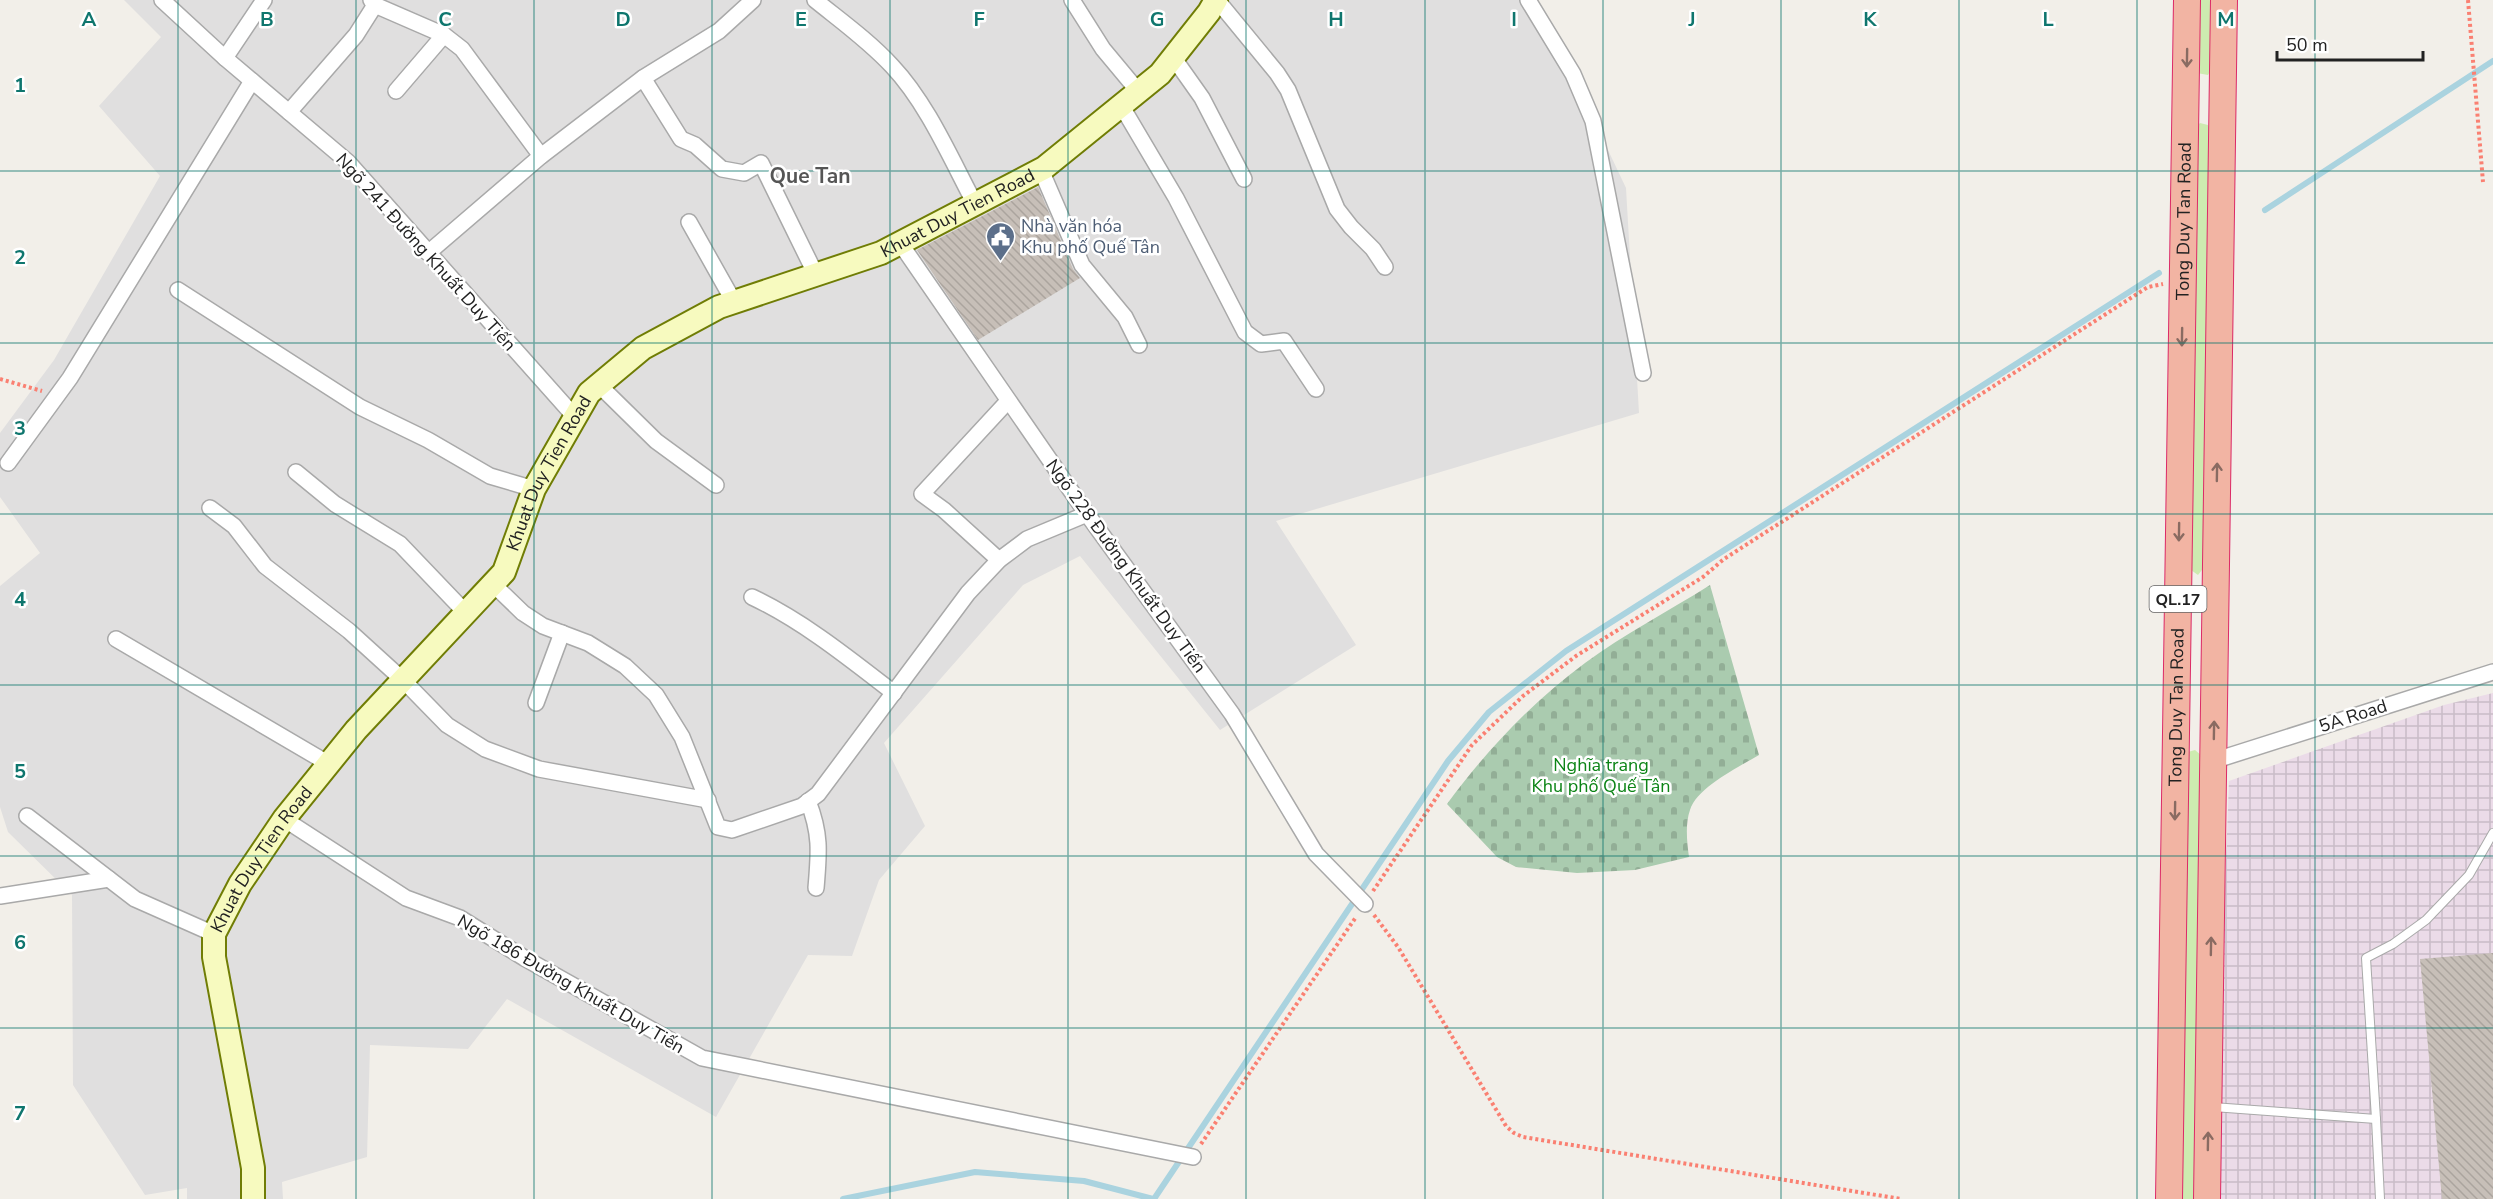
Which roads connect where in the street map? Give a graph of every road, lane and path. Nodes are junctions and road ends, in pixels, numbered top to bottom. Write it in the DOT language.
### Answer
graph roads {
  1 [pos="162,0"];
  2 [pos="264,0"];
  3 [pos="753,0"];
  4 [pos="815,0"];
  5 [pos="1072,0"];
  6 [pos="1216,0"];
  7 [pos="1528,0"];
  8 [pos="2187,0"];
  9 [pos="2224,0"];
  10 [pos="2468,0"];
  11 [pos="373,3"];
  12 [pos="444,34"];
  13 [pos="1173,57"];
  14 [pos="225,58"];
  15 [pos="643,78"];
  16 [pos="252,81"];
  17 [pos="396,91"];
  18 [pos="1130,98"];
  19 [pos="2186,101"];
  20 [pos="2223,101"];
  21 [pos="289,112"];
  22 [pos="541,156"];
  23 [pos="1041,170"];
  24 [pos="1244,179"];
  25 [pos="2483,182"];
  26 [pos="975,204"];
  27 [pos="689,222"];
  28 [pos="900,243"];
  29 [pos="428,253"];
  30 [pos="1385,267"];
  31 [pos="816,275"];
  32 [pos="2183,283"];
  33 [pos="178,290"];
  34 [pos="734,302"];
  35 [pos="1139,345"];
  36 [pos="1643,373"];
  37 [pos="0,379"];
  38 [pos="599,385"];
  39 [pos="1316,389"];
  40 [pos="57,396"];
  41 [pos="1008,400"];
  42 [pos="575,417"];
  43 [pos="8,463"];
  44 [pos="296,472"];
  45 [pos="716,485"];
  46 [pos="534,489"];
  47 [pos="210,508"];
  48 [pos="1087,514"];
  49 [pos="999,560"];
  50 [pos="493,584"];
  51 [pos="752,597"];
  52 [pos="466,613"];
  53 [pos="562,633"];
  54 [pos="116,639"];
  55 [pos="2177,649"];
  56 [pos="2215,649"];
  57 [pos="2493,672"];
  58 [pos="404,681"];
  59 [pos="894,693"];
  60 [pos="536,703"];
  61 [pos="2213,760"];
  62 [pos="329,764"];
  63 [pos="708,800"];
  64 [pos="808,801"];
  65 [pos="27,816"];
  66 [pos="284,819"];
  67 [pos="2493,833"];
  68 [pos="110,879"];
  69 [pos="816,888"];
  70 [pos="0,896"];
  71 [pos="1358,898"];
  72 [pos="214,934"];
  73 [pos="2209,1107"];
  74 [pos="2376,1119"];
  75 [pos="1184,1155"];
  76 [pos="253,1199"];
  77 [pos="1901,1199"];
  78 [pos="2169,1199"];
  79 [pos="2207,1199"];
  80 [pos="2380,1199"];
  1 -- 14 [label="street, Ngõ 241 Đường Khuất Duy Tiến"];
  2 -- 14 [label="street"];
  3 -- 15 [label="street"];
  4 -- 26 [label="street"];
  5 -- 18 [label="street"];
  6 -- 13 [label="main road, Khuat Duy Tien Road"];
  6 -- 30 [label="street"];
  7 -- 36 [label="street"];
  8 -- 19 [label="highway, Tong Duy Tan Road / QL.17, one-way"];
  9 -- 20 [label="highway, Tong Duy Tan Road / QL.17"];
  10 -- 25 [label="path"];
  11 -- 12 [label="street"];
  11 -- 21 [label="street"];
  12 -- 17 [label="street"];
  12 -- 22 [label="street"];
  13 -- 18 [label="main road, Khuat Duy Tien Road"];
  13 -- 24 [label="street"];
  14 -- 16 [label="street, Ngõ 241 Đường Khuất Duy Tiến"];
  15 -- 22 [label="street"];
  15 -- 31 [label="street"];
  16 -- 21 [label="street, Ngõ 241 Đường Khuất Duy Tiến"];
  16 -- 40 [label="street"];
  18 -- 23 [label="main road, Khuat Duy Tien Road"];
  18 -- 39 [label="street"];
  19 -- 20 [label="highway"];
  19 -- 32 [label="highway, Tong Duy Tan Road / QL.17"];
  56 -- 20 [label="highway, Tong Duy Tan Road / QL.17, one-way"];
  21 -- 29 [label="street, Ngõ 241 Đường Khuất Duy Tiến"];
  22 -- 29 [label="street"];
  23 -- 26 [label="main road, Khuat Duy Tien Road"];
  23 -- 35 [label="street"];
  26 -- 28 [label="main road, Khuat Duy Tien Road"];
  27 -- 34 [label="street"];
  28 -- 31 [label="main road, Khuat Duy Tien Road"];
  28 -- 41 [label="street, Ngõ 228 Đường Khuất Duy Tiến"];
  29 -- 42 [label="street, Ngõ 241 Đường Khuất Duy Tiến"];
  31 -- 34 [label="main road, Khuat Duy Tien Road"];
  32 -- 55 [label="highway, Tong Duy Tan Road / QL.17, one-way"];
  32 -- 71 [label="path"];
  33 -- 46 [label="street"];
  34 -- 38 [label="main road, Khuat Duy Tien Road"];
  37 -- 40 [label="path"];
  38 -- 42 [label="main road, Khuat Duy Tien Road"];
  38 -- 45 [label="street"];
  40 -- 43 [label="street"];
  41 -- 48 [label="street, Ngõ 228 Đường Khuất Duy Tiến"];
  41 -- 49 [label="street"];
  42 -- 46 [label="main road, Khuat Duy Tien Road"];
  44 -- 52 [label="street"];
  46 -- 50 [label="main road, Khuat Duy Tien Road"];
  47 -- 58 [label="street"];
  48 -- 49 [label="street"];
  48 -- 71 [label="street, Ngõ 228 Đường Khuất Duy Tiến"];
  49 -- 59 [label="street"];
  50 -- 52 [label="main road, Khuat Duy Tien Road"];
  50 -- 53 [label="street"];
  51 -- 59 [label="street"];
  52 -- 58 [label="main road, Khuat Duy Tien Road"];
  53 -- 60 [label="street"];
  53 -- 63 [label="street"];
  54 -- 62 [label="street"];
  55 -- 56 [label="highway"];
  55 -- 78 [label="highway, Tong Duy Tan Road / QL.17, one-way"];
  61 -- 56 [label="highway, Tong Duy Tan Road / QL.17, one-way"];
  57 -- 61 [label="street, 5A Road"];
  58 -- 62 [label="main road, Khuat Duy Tien Road"];
  58 -- 63 [label="street"];
  59 -- 64 [label="street"];
  73 -- 61 [label="highway, Tong Duy Tan Road / QL.17, one-way"];
  62 -- 66 [label="main road, Khuat Duy Tien Road"];
  63 -- 64 [label="street"];
  64 -- 69 [label="street"];
  65 -- 68 [label="street"];
  66 -- 72 [label="main road, Khuat Duy Tien Road"];
  66 -- 75 [label="street, Ngõ 186 Đường Khuất Duy Tiến"];
  67 -- 74 [label="lane"];
  68 -- 70 [label="street"];
  68 -- 72 [label="street"];
  71 -- 75 [label="path"];
  71 -- 77 [label="path"];
  72 -- 76 [label="main road, Khuat Duy Tien Road"];
  73 -- 74 [label="lane"];
  79 -- 73 [label="highway, Tong Duy Tan Road / QL.17, one-way"];
  74 -- 80 [label="lane"];
}
